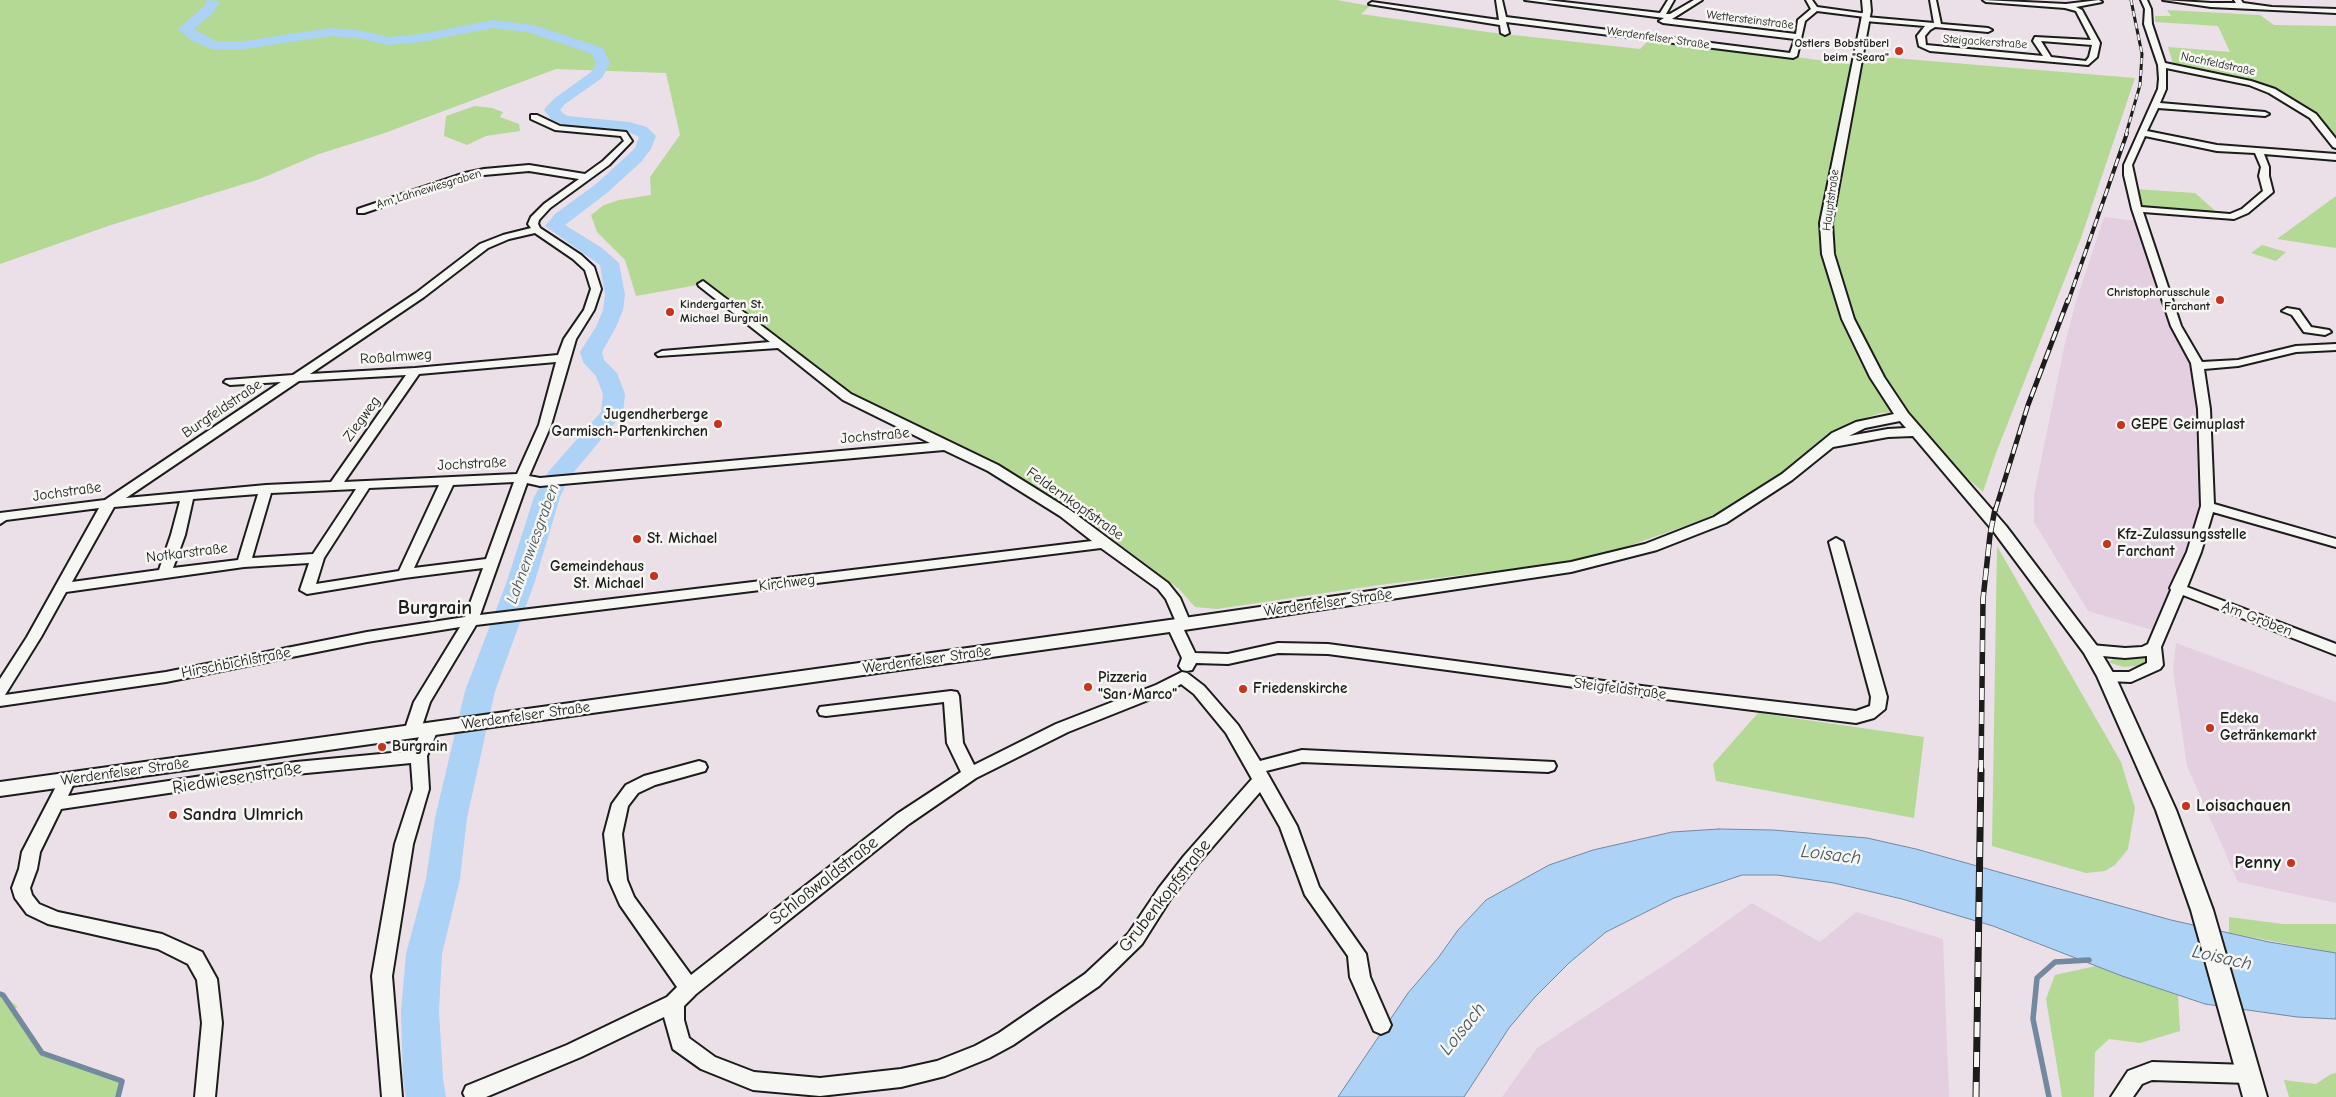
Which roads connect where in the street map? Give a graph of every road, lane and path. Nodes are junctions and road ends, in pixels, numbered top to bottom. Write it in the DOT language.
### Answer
graph roads {
  1 [pos="1499,0"];
  2 [pos="1528,0"];
  3 [pos="1671,0"];
  4 [pos="1699,0"];
  5 [pos="1809,0"];
  6 [pos="1866,0"];
  7 [pos="1933,0"];
  8 [pos="1986,0"];
  9 [pos="2144,0"];
  10 [pos="2166,0"];
  11 [pos="2097,1"];
  12 [pos="1375,2"];
  13 [pos="2239,2"];
  14 [pos="2066,6"];
  15 [pos="1815,9"];
  16 [pos="2336,11"];
  17 [pos="1866,17"];
  18 [pos="1503,21"];
  19 [pos="1659,24"];
  20 [pos="1934,27"];
  21 [pos="1988,30"];
  22 [pos="1505,32"];
  23 [pos="1799,37"];
  24 [pos="2096,43"];
  25 [pos="2049,59"];
  26 [pos="2162,65"];
  27 [pos="2154,105"];
  28 [pos="2265,114"];
  29 [pos="534,117"];
  30 [pos="2142,133"];
  31 [pos="2336,145"];
  32 [pos="2258,151"];
  33 [pos="2336,157"];
  34 [pos="586,177"];
  35 [pos="2137,209"];
  36 [pos="361,211"];
  37 [pos="536,230"];
  38 [pos="703,284"];
  39 [pos="2287,311"];
  40 [pos="2325,332"];
  41 [pos="779,345"];
  42 [pos="2336,347"];
  43 [pos="662,354"];
  44 [pos="563,358"];
  45 [pos="2197,366"];
  46 [pos="415,371"];
  47 [pos="296,377"];
  48 [pos="230,382"];
  49 [pos="1903,416"];
  50 [pos="1916,432"];
  51 [pos="944,446"];
  52 [pos="1825,446"];
  53 [pos="522,478"];
  54 [pos="448,481"];
  55 [pos="365,485"];
  56 [pos="335,486"];
  57 [pos="266,489"];
  58 [pos="187,497"];
  59 [pos="109,502"];
  60 [pos="2208,506"];
  61 [pos="1,519"];
  62 [pos="1836,542"];
  63 [pos="2336,543"];
  64 [pos="1104,544"];
  65 [pos="317,558"];
  66 [pos="244,563"];
  67 [pos="492,563"];
  68 [pos="165,572"];
  69 [pos="404,574"];
  70 [pos="62,588"];
  71 [pos="2177,588"];
  72 [pos="471,621"];
  73 [pos="1179,625"];
  74 [pos="2154,647"];
  75 [pos="2091,650"];
  76 [pos="2336,650"];
  77 [pos="1190,658"];
  78 [pos="2106,676"];
  79 [pos="1182,677"];
  80 [pos="0,691"];
  81 [pos="0,702"];
  82 [pos="826,711"];
  83 [pos="421,731"];
  84 [pos="419,756"];
  85 [pos="1548,766"];
  86 [pos="698,767"];
  87 [pos="970,774"];
  88 [pos="1259,774"];
  89 [pos="67,780"];
  90 [pos="0,789"];
  91 [pos="55,804"];
  92 [pos="689,988"];
  93 [pos="674,1003"];
  94 [pos="1381,1025"];
  95 [pos="2249,1074"];
  96 [pos="473,1092"];
  97 [pos="205,1097"];
  98 [pos="392,1097"];
  99 [pos="2121,1097"];
  100 [pos="2255,1097"];
  1 -- 18 [label="street"];
  2 -- 19 [label="street, Wettersteinstraße"];
  3 -- 19 [label="street"];
  4 -- 19 [label="street"];
  5 -- 15 [label="street"];
  6 -- 17 [label="street, Hauptstraße"];
  7 -- 20 [label="street"];
  8 -- 14 [label="street"];
  9 -- 26 [label="street"];
  10 -- 13 [label="street"];
  11 -- 14 [label="street"];
  12 -- 18 [label="street, Werdenfelser Straße"];
  13 -- 16 [label="street"];
  14 -- 24 [label="street"];
  15 -- 17 [label="street"];
  15 -- 23 [label="street, Wettersteinstraße"];
  17 -- 20 [label="street"];
  17 -- 49 [label="street, Hauptstraße"];
  18 -- 19 [label="street, Werdenfelser Straße"];
  18 -- 22 [label="street"];
  19 -- 23 [label="street, Wettersteinstraße"];
  19 -- 23 [label="street, Werdenfelser Straße"];
  20 -- 21 [label="street"];
  20 -- 25 [label="street, Steigackerstraße"];
  24 -- 25 [label="street"];
  24 -- 25 [label="street, Steigackerstraße"];
  26 -- 27 [label="street"];
  26 -- 31 [label="street, Nachfeldstraße"];
  27 -- 28 [label="street"];
  27 -- 30 [label="street"];
  29 -- 34 [label="street"];
  30 -- 32 [label="street"];
  30 -- 35 [label="street"];
  32 -- 33 [label="street"];
  32 -- 35 [label="street"];
  34 -- 36 [label="street, Am Lahnewiesgraben"];
  34 -- 37 [label="street"];
  35 -- 45 [label="street"];
  37 -- 44 [label="street"];
  37 -- 47 [label="street, Burgfeldstraße"];
  38 -- 41 [label="street, Feldernkopfstraße"];
  39 -- 40 [label="street"];
  41 -- 43 [label="street"];
  41 -- 51 [label="street, Feldernkopfstraße"];
  42 -- 45 [label="street"];
  44 -- 46 [label="street, Roßalmweg"];
  44 -- 53 [label="street"];
  45 -- 60 [label="street"];
  46 -- 47 [label="street, Roßalmweg"];
  46 -- 56 [label="street, Ziegweg"];
  47 -- 48 [label="street, Roßalmweg"];
  47 -- 59 [label="street, Burgfeldstraße"];
  49 -- 50 [label="street, Hauptstraße"];
  49 -- 52 [label="street, Werdenfelser Straße"];
  50 -- 52 [label="street, Werdenfelser Straße"];
  50 -- 75 [label="street, Hauptstraße"];
  51 -- 53 [label="street, Jochstraße"];
  51 -- 64 [label="street, Feldernkopfstraße"];
  52 -- 73 [label="street, Werdenfelser Straße"];
  53 -- 54 [label="street, Jochstraße"];
  53 -- 67 [label="street"];
  54 -- 55 [label="street, Jochstraße"];
  54 -- 69 [label="street"];
  55 -- 56 [label="street, Jochstraße"];
  55 -- 65 [label="street"];
  56 -- 57 [label="street, Jochstraße"];
  57 -- 58 [label="street, Jochstraße"];
  57 -- 66 [label="street"];
  58 -- 59 [label="street, Jochstraße"];
  58 -- 68 [label="street"];
  59 -- 61 [label="street, Jochstraße"];
  59 -- 70 [label="street, Burgfeldstraße"];
  60 -- 63 [label="street"];
  60 -- 71 [label="street"];
  62 -- 77 [label="street, Steigfeldstraße"];
  64 -- 72 [label="street, Kirchweg"];
  64 -- 73 [label="street, Feldernkopfstraße"];
  65 -- 66 [label="street, Notkarstraße"];
  65 -- 69 [label="street"];
  66 -- 68 [label="street, Notkarstraße"];
  67 -- 69 [label="street"];
  67 -- 72 [label="street"];
  68 -- 70 [label="street, Notkarstraße"];
  70 -- 80 [label="street, Burgfeldstraße"];
  71 -- 74 [label="street"];
  71 -- 76 [label="street, Am Gröben"];
  72 -- 81 [label="street, Hirschbichlstraße"];
  72 -- 83 [label="street"];
  73 -- 77 [label="street, Feldernkopfstraße"];
  73 -- 83 [label="street, Werdenfelser Straße"];
  74 -- 75 [label="street"];
  74 -- 78 [label="street"];
  75 -- 78 [label="street, Hauptstraße"];
  77 -- 79 [label="street"];
  78 -- 95 [label="street, Hauptstraße"];
  79 -- 87 [label="street, Schloßwaldstraße"];
  79 -- 88 [label="street"];
  82 -- 87 [label="street"];
  83 -- 84 [label="street"];
  83 -- 89 [label="street, Werdenfelser Straße"];
  84 -- 91 [label="street, Riedwiesenstraße"];
  84 -- 98 [label="street"];
  85 -- 88 [label="street"];
  86 -- 92 [label="street"];
  87 -- 92 [label="street, Schloßwaldstraße"];
  88 -- 93 [label="street, Grubenkopfstraße"];
  88 -- 94 [label="street"];
  89 -- 90 [label="street, Werdenfelser Straße"];
  89 -- 91 [label="street"];
  91 -- 97 [label="street"];
  92 -- 93 [label="street, Schloßwaldstraße"];
  93 -- 96 [label="street, Schloßwaldstraße"];
  95 -- 99 [label="street"];
  95 -- 100 [label="street, Hauptstraße"];
}
